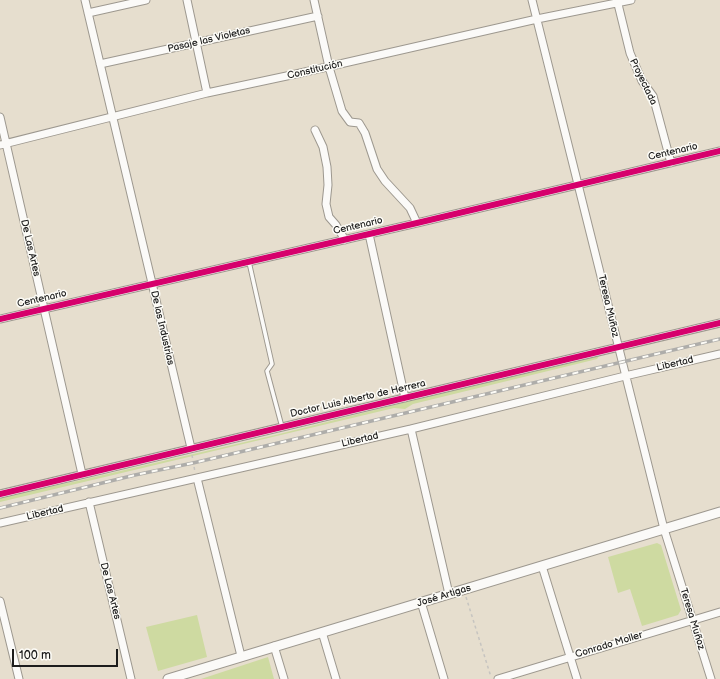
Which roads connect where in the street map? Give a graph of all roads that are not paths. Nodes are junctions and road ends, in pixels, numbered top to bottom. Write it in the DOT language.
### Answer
graph roads {
  1 [pos="85,0"];
  2 [pos="146,0"];
  3 [pos="187,0"];
  4 [pos="314,0"];
  5 [pos="532,0"];
  6 [pos="631,0"];
  7 [pos="617,2"];
  8 [pos="88,13"];
  9 [pos="318,16"];
  10 [pos="537,19"];
  11 [pos="196,43"];
  12 [pos="100,64"];
  13 [pos="329,67"];
  14 [pos="207,93"];
  15 [pos="113,116"];
  16 [pos="0,117"];
  17 [pos="315,130"];
  18 [pos="3,144"];
  19 [pos="720,151"];
  20 [pos="671,163"];
  21 [pos="579,185"];
  22 [pos="417,223"];
  23 [pos="369,234"];
  24 [pos="345,240"];
  25 [pos="249,262"];
  26 [pos="152,284"];
  27 [pos="45,308"];
  28 [pos="0,319"];
  29 [pos="720,323"];
  30 [pos="618,347"];
  31 [pos="720,354"];
  32 [pos="625,376"];
  33 [pos="405,398"];
  34 [pos="282,426"];
  35 [pos="411,429"];
  36 [pos="191,448"];
  37 [pos="82,474"];
  38 [pos="197,478"];
  39 [pos="0,494"];
  40 [pos="89,502"];
  41 [pos="720,512"];
  42 [pos="0,523"];
  43 [pos="664,529"];
  44 [pos="542,566"];
  45 [pos="449,594"];
  46 [pos="0,601"];
  47 [pos="421,602"];
  48 [pos="720,612"];
  49 [pos="692,620"];
  50 [pos="322,632"];
  51 [pos="274,646"];
  52 [pos="240,656"];
  53 [pos="570,657"];
  54 [pos="19,679"];
  55 [pos="131,679"];
  56 [pos="168,679"];
  57 [pos="284,679"];
  58 [pos="336,679"];
  59 [pos="444,679"];
  60 [pos="498,679"];
  61 [pos="577,679"];
  62 [pos="711,679"];
  1 -- 8 [label="street, De las Industrias"];
  2 -- 8 [label="street"];
  3 -- 11 [label="street"];
  4 -- 9 [label="street"];
  5 -- 10 [label="street, Teresa Muñoz"];
  6 -- 7 [label="street, Constitución"];
  7 -- 10 [label="street, Constitución"];
  7 -- 20 [label="street, Proyectada"];
  8 -- 12 [label="street, De las Industrias"];
  9 -- 11 [label="street, Pasaje las Violetas"];
  9 -- 13 [label="street"];
  10 -- 13 [label="street, Constitución"];
  10 -- 21 [label="street, Teresa Muñoz"];
  11 -- 12 [label="street, Pasaje las Violetas"];
  11 -- 14 [label="street"];
  12 -- 15 [label="street, De las Industrias"];
  13 -- 14 [label="street, Constitución"];
  13 -- 22 [label="street"];
  14 -- 15 [label="street, Constitución"];
  15 -- 18 [label="street, Constitución"];
  15 -- 26 [label="street, De las Industrias"];
  16 -- 18 [label="street, De Las Artes"];
  17 -- 24 [label="street"];
  18 -- 27 [label="street, De Las Artes"];
  19 -- 20 [label="street, Centenario"];
  20 -- 21 [label="street, Centenario"];
  21 -- 22 [label="street, Centenario"];
  21 -- 30 [label="street, Teresa Muñoz"];
  22 -- 23 [label="street, Centenario"];
  23 -- 24 [label="street, Centenario"];
  23 -- 33 [label="street"];
  24 -- 25 [label="street, Centenario"];
  25 -- 26 [label="street, Centenario"];
  25 -- 34 [label="lane"];
  26 -- 27 [label="street, Centenario"];
  26 -- 36 [label="street, De las Industrias"];
  27 -- 28 [label="street, Centenario"];
  27 -- 37 [label="street, De Las Artes"];
  29 -- 30 [label="street, Doctor Luis Alberto de Herrera"];
  30 -- 32 [label="street, Teresa Muñoz"];
  30 -- 33 [label="street, Doctor Luis Alberto de Herrera"];
  31 -- 32 [label="street, Libertad"];
  32 -- 35 [label="street, Libertad"];
  32 -- 43 [label="street, Teresa Muñoz"];
  33 -- 34 [label="street, Doctor Luis Alberto de Herrera"];
  34 -- 36 [label="street, Doctor Luis Alberto de Herrera"];
  35 -- 38 [label="street, Libertad"];
  35 -- 45 [label="street"];
  36 -- 37 [label="street, Doctor Luis Alberto de Herrera"];
  37 -- 39 [label="street, Doctor Luis Alberto de Herrera"];
  38 -- 40 [label="street, Libertad"];
  38 -- 52 [label="street"];
  40 -- 42 [label="street, Libertad"];
  40 -- 55 [label="street, De Las Artes"];
  41 -- 43 [label="street, José Artigas"];
  43 -- 44 [label="street, José Artigas"];
  43 -- 49 [label="street, Teresa Muñoz"];
  44 -- 45 [label="street, José Artigas"];
  44 -- 53 [label="street"];
  45 -- 47 [label="street, José Artigas"];
  46 -- 54 [label="street"];
  47 -- 50 [label="street, José Artigas"];
  47 -- 59 [label="street"];
  48 -- 49 [label="street, Conrado Moller"];
  49 -- 53 [label="street, Conrado Moller"];
  49 -- 62 [label="street, Teresa Muñoz"];
  50 -- 51 [label="street, José Artigas"];
  50 -- 58 [label="street"];
  51 -- 52 [label="street, José Artigas"];
  51 -- 57 [label="street"];
  52 -- 56 [label="street, José Artigas"];
  53 -- 60 [label="street, Conrado Moller"];
  53 -- 61 [label="street"];
}
